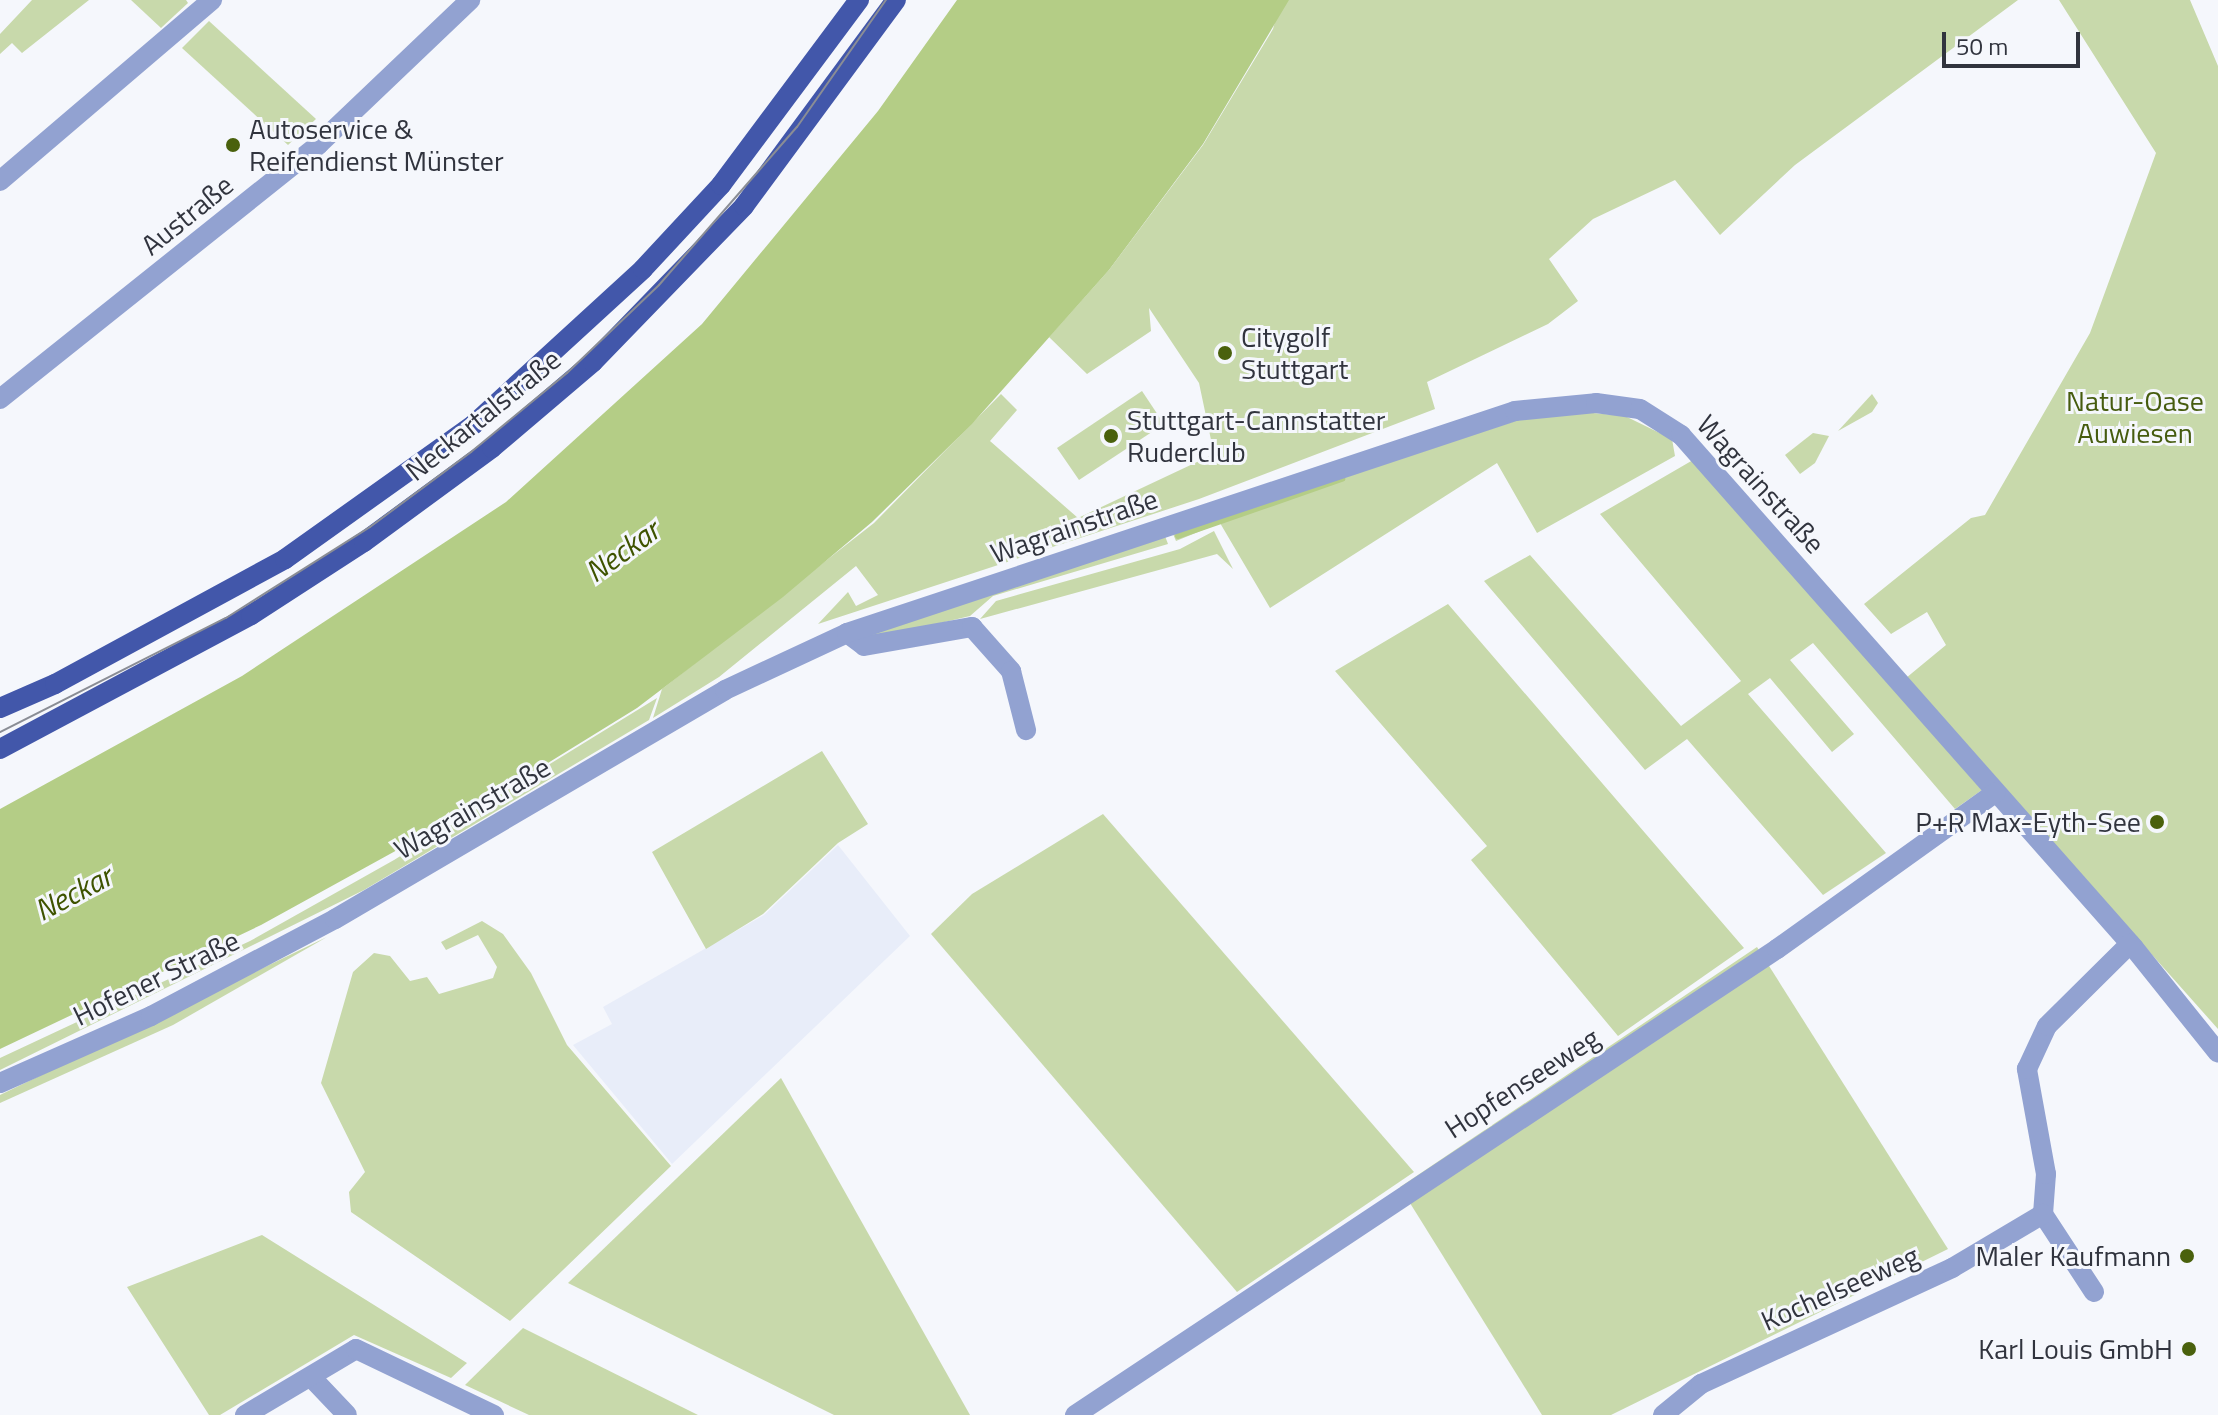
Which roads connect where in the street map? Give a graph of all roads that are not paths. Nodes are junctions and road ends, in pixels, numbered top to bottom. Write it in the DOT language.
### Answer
graph roads {
  1 [pos="212,0"];
  2 [pos="470,0"];
  3 [pos="859,0"];
  4 [pos="896,0"];
  5 [pos="0,181"];
  6 [pos="0,399"];
  7 [pos="847,633"];
  8 [pos="0,708"];
  9 [pos="1026,730"];
  10 [pos="0,749"];
  11 [pos="1996,792"];
  12 [pos="335,919"];
  13 [pos="2130,944"];
  14 [pos="2218,1053"];
  15 [pos="0,1083"];
  16 [pos="2043,1214"];
  17 [pos="2094,1292"];
  18 [pos="311,1377"];
  19 [pos="245,1415"];
  20 [pos="347,1415"];
  21 [pos="494,1415"];
  22 [pos="1075,1415"];
  23 [pos="1663,1415"];
  1 -- 5 [label="street"];
  2 -- 6 [label="street, Austraße"];
  3 -- 8 [label="main road, Neckartalstraße"];
  4 -- 10 [label="main road, Neckartalstraße"];
  7 -- 9 [label="street"];
  7 -- 11 [label="street, Wagrainstraße"];
  7 -- 12 [label="street, Wagrainstraße"];
  11 -- 13 [label="street, Wagrainstraße"];
  11 -- 22 [label="street, Hopfenseeweg"];
  12 -- 15 [label="street, Hofener Straße"];
  13 -- 14 [label="street, Wagrainstraße"];
  13 -- 16 [label="street"];
  16 -- 17 [label="street"];
  16 -- 23 [label="street, Kochelseeweg"];
  18 -- 19 [label="street"];
  18 -- 20 [label="street"];
  18 -- 21 [label="street"];
}
